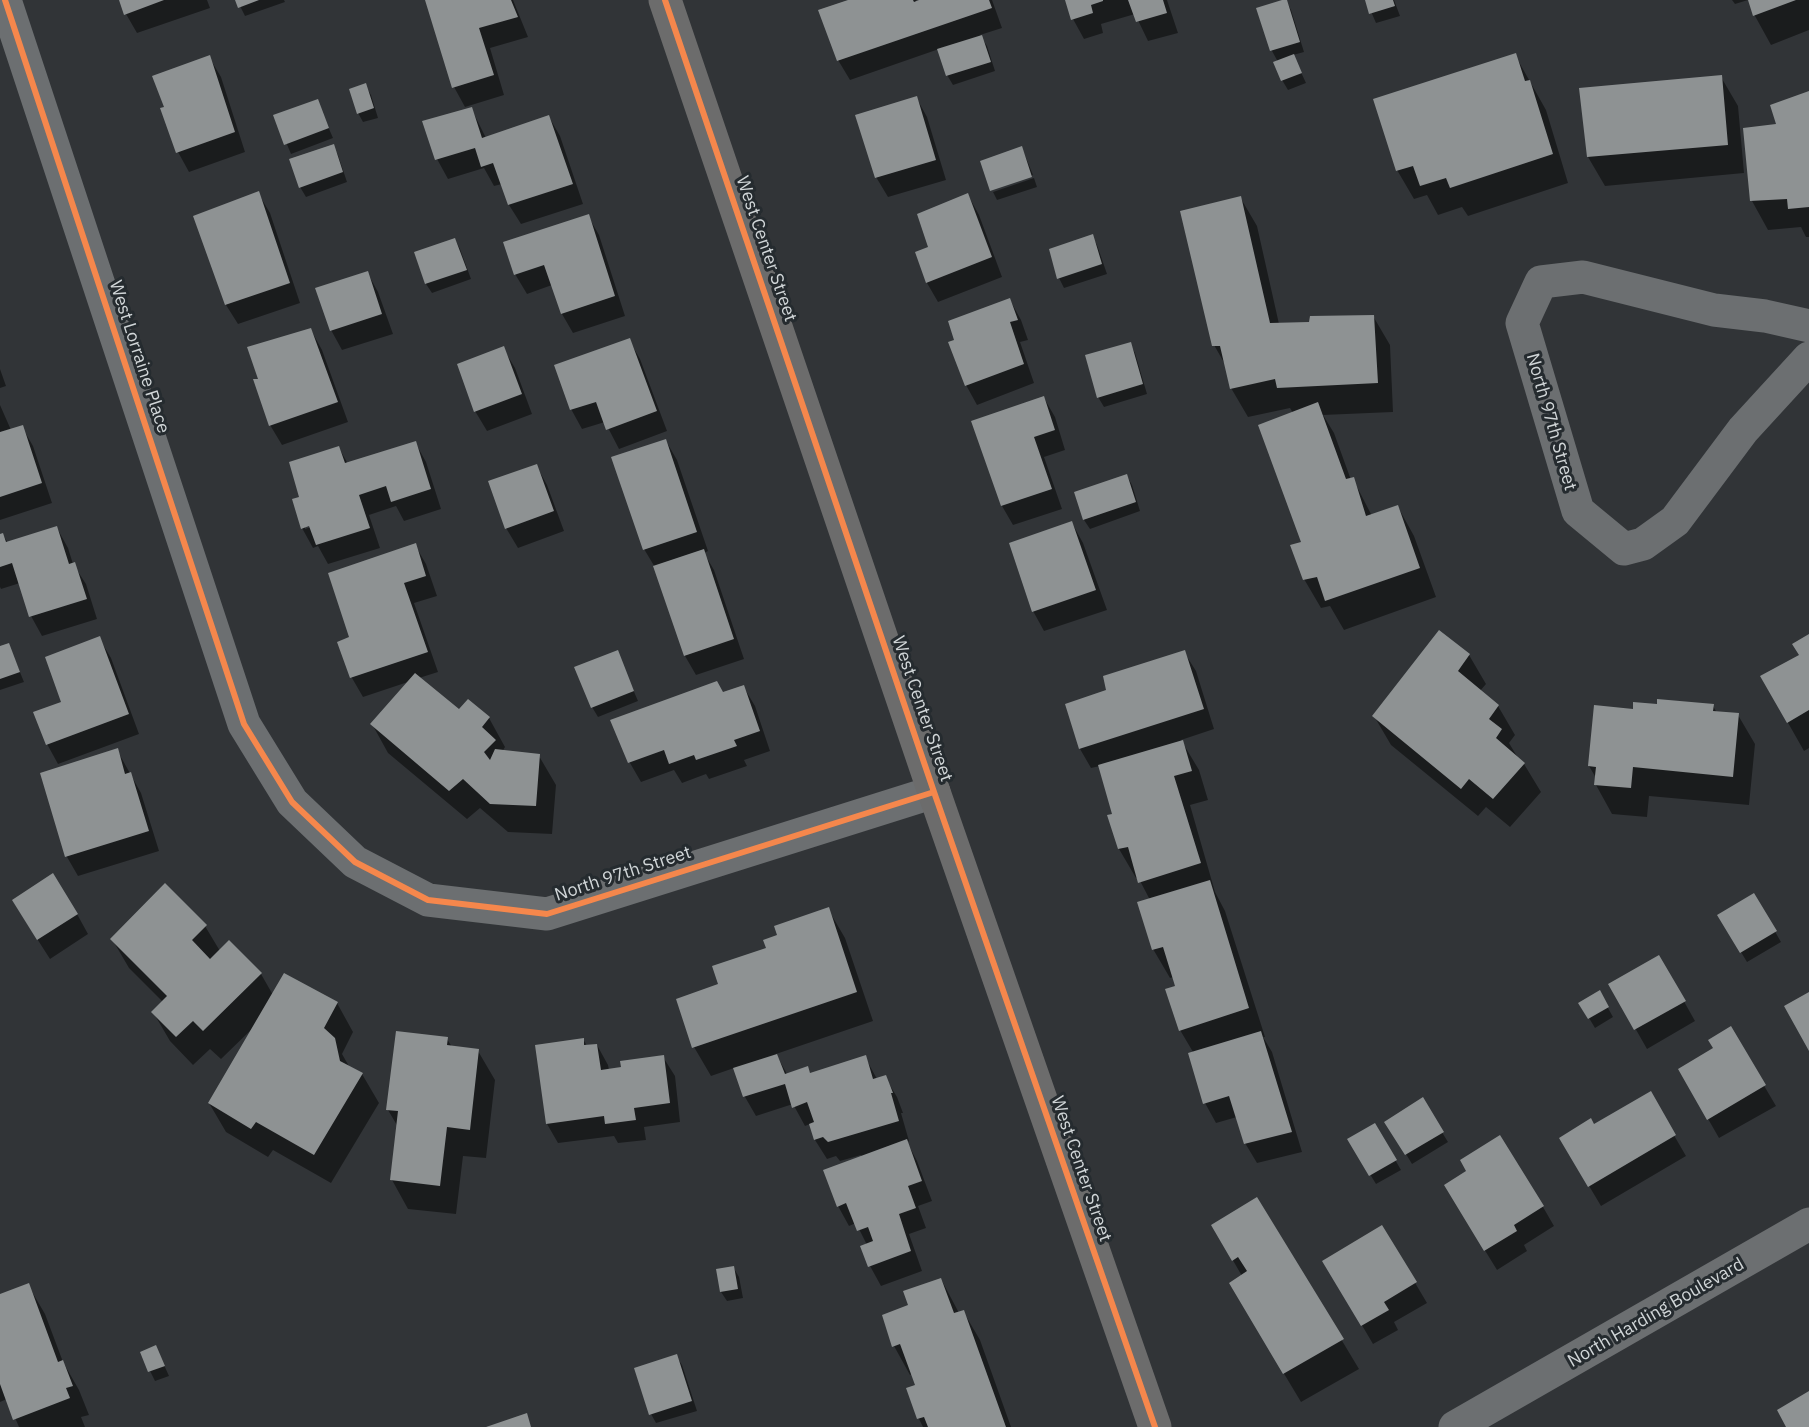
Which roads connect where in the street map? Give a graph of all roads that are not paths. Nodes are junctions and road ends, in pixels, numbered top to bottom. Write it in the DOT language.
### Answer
graph roads {
  1 [pos="5,0"];
  2 [pos="665,0"];
  3 [pos="1809,326"];
  4 [pos="1809,358"];
  5 [pos="244,724"];
  6 [pos="934,792"];
  7 [pos="1809,1224"];
  8 [pos="1155,1427"];
  9 [pos="1455,1427"];
  1 -- 5 [label="street, West Lorraine Place"];
  2 -- 6 [label="street, West Center Street"];
  3 -- 4 [label="street, North 97th Street"];
  5 -- 6 [label="street, North 97th Street"];
  6 -- 8 [label="street, West Center Street"];
  7 -- 9 [label="street, North Harding Boulevard"];
}
